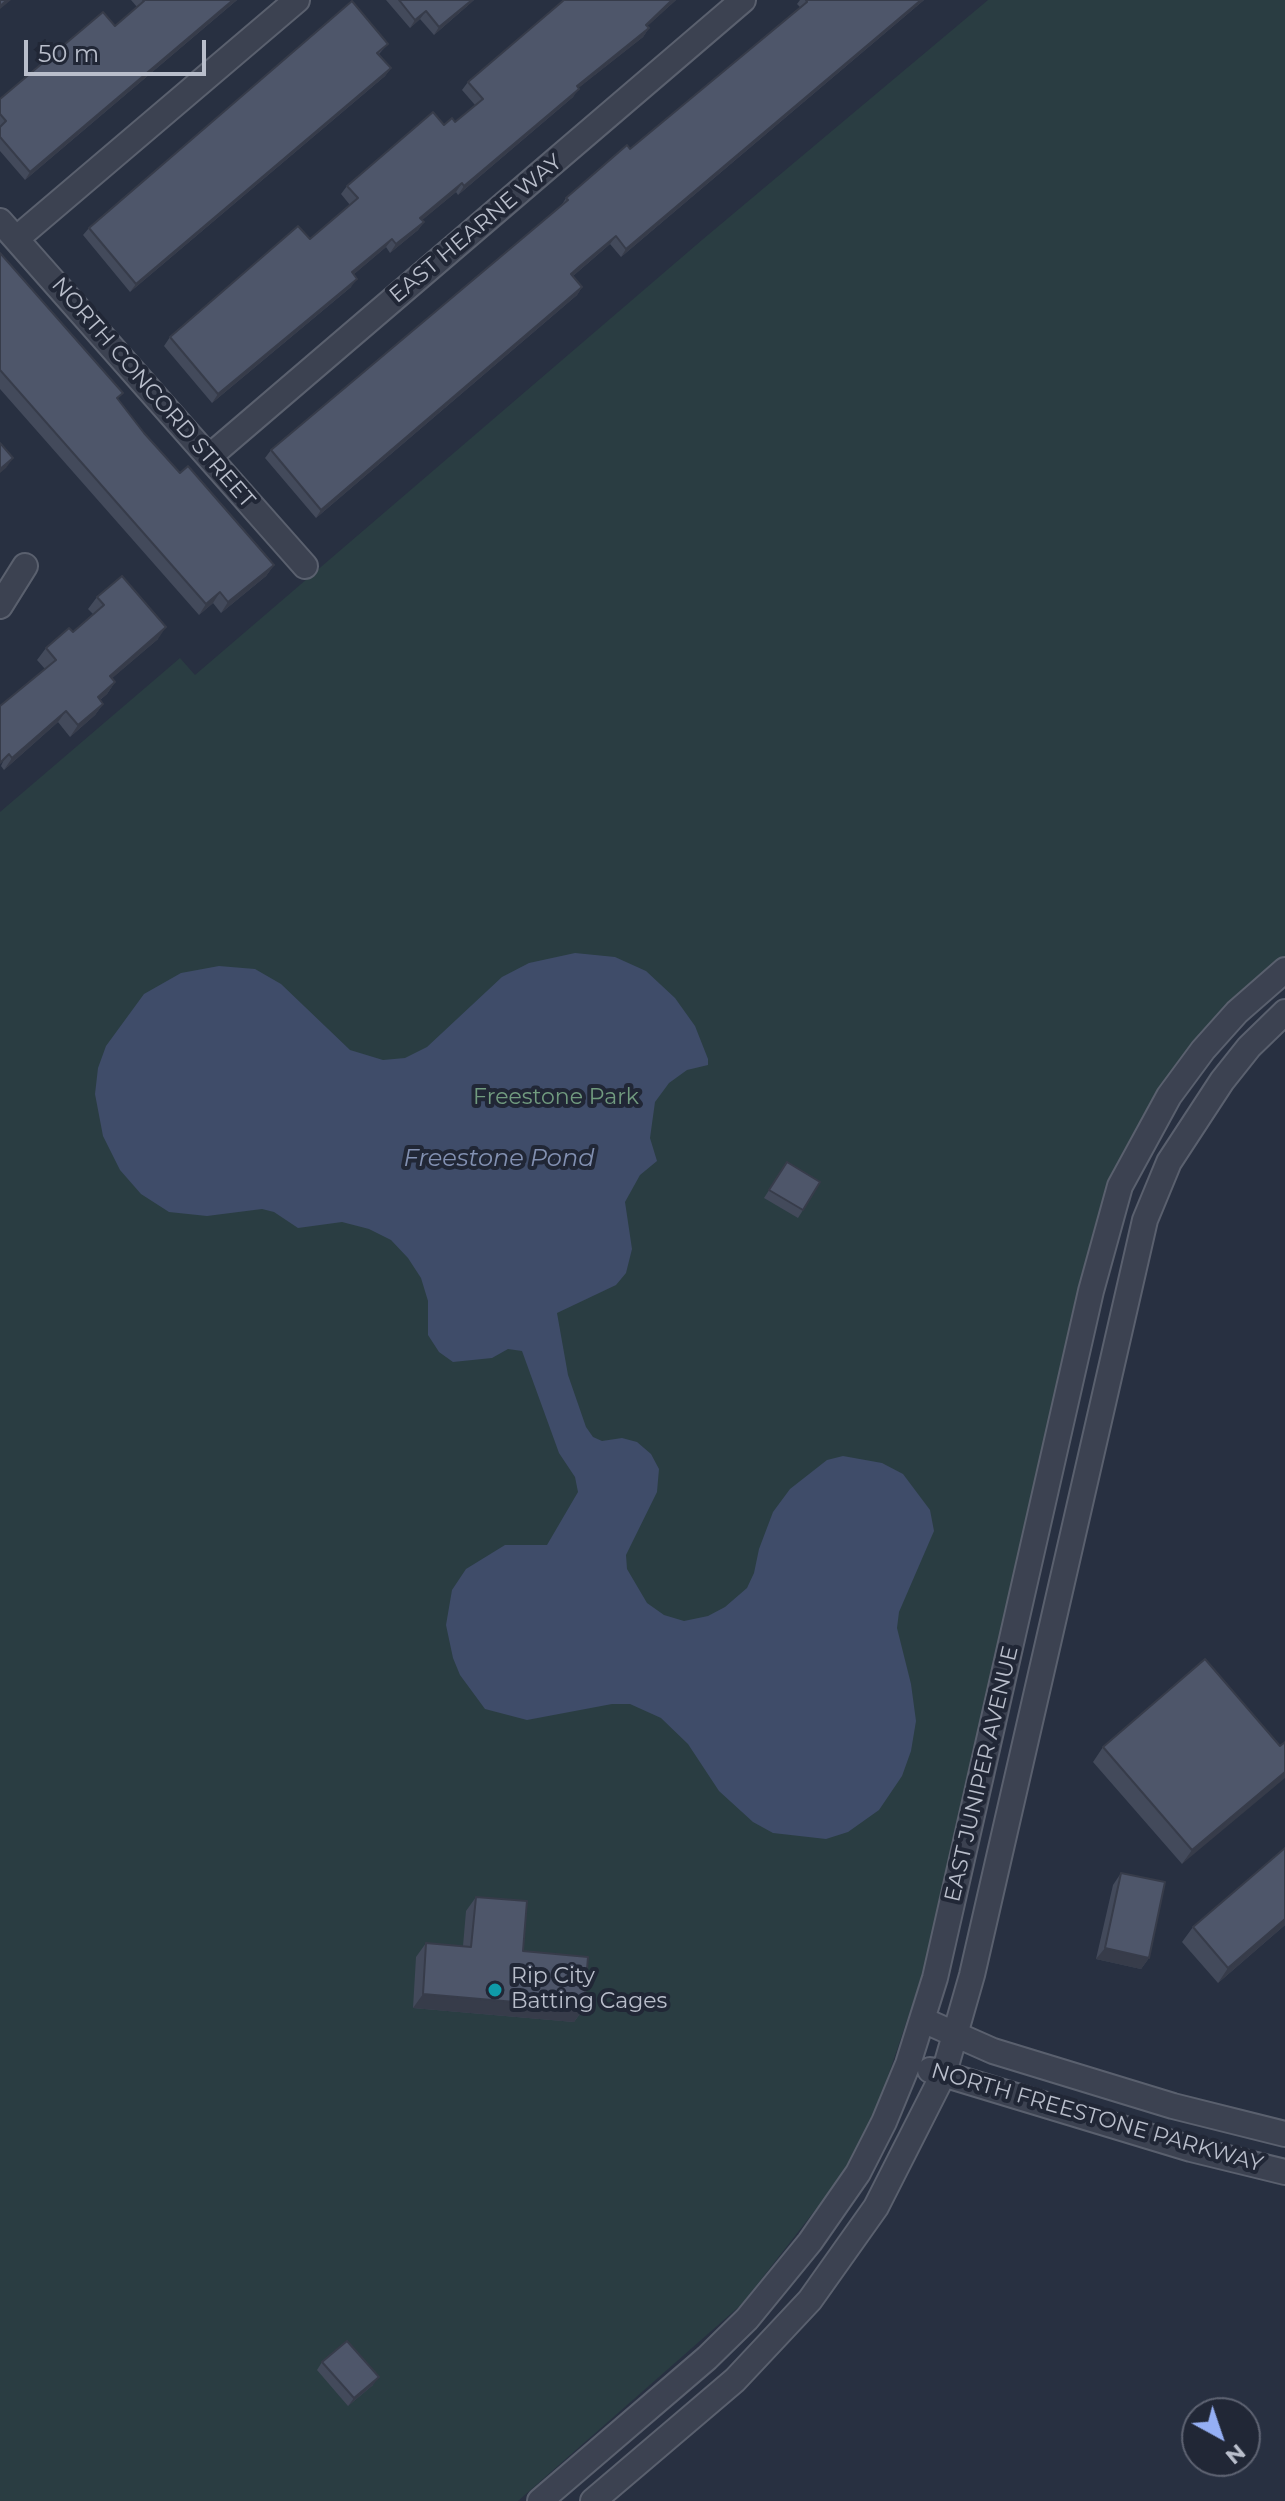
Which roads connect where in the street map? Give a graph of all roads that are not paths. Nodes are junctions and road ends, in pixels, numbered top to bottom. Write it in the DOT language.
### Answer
graph roads {
  1 [pos="297,0"];
  2 [pos="743,0"];
  3 [pos="8,230"];
  4 [pos="209,457"];
  5 [pos="25,566"];
  6 [pos="305,566"];
  7 [pos="0,606"];
  8 [pos="1285,970"];
  9 [pos="1285,1012"];
  10 [pos="923,2020"];
  11 [pos="957,2036"];
  12 [pos="908,2064"];
  13 [pos="944,2073"];
  14 [pos="1285,2134"];
  15 [pos="1285,2172"];
  16 [pos="540,2501"];
  17 [pos="593,2501"];
  1 -- 3 [label="street"];
  2 -- 4 [label="street, EAST HEARNE WAY"];
  3 -- 4 [label="street, NORTH CONCORD STREET"];
  4 -- 6 [label="street, NORTH CONCORD STREET"];
  5 -- 7 [label="street"];
  8 -- 10 [label="street, EAST JUNIPER AVENUE"];
  9 -- 11 [label="street, EAST JUNIPER AVENUE"];
  10 -- 11 [label="street, NORTH FREESTONE PARKWAY"];
  10 -- 12 [label="street, EAST JUNIPER AVENUE"];
  11 -- 13 [label="street, EAST JUNIPER AVENUE"];
  11 -- 14 [label="street, NORTH FREESTONE PARKWAY"];
  12 -- 13 [label="street, NORTH FREESTONE PARKWAY"];
  12 -- 16 [label="street, EAST JUNIPER AVENUE"];
  13 -- 15 [label="street, NORTH FREESTONE PARKWAY"];
  13 -- 17 [label="street, EAST JUNIPER AVENUE"];
}
